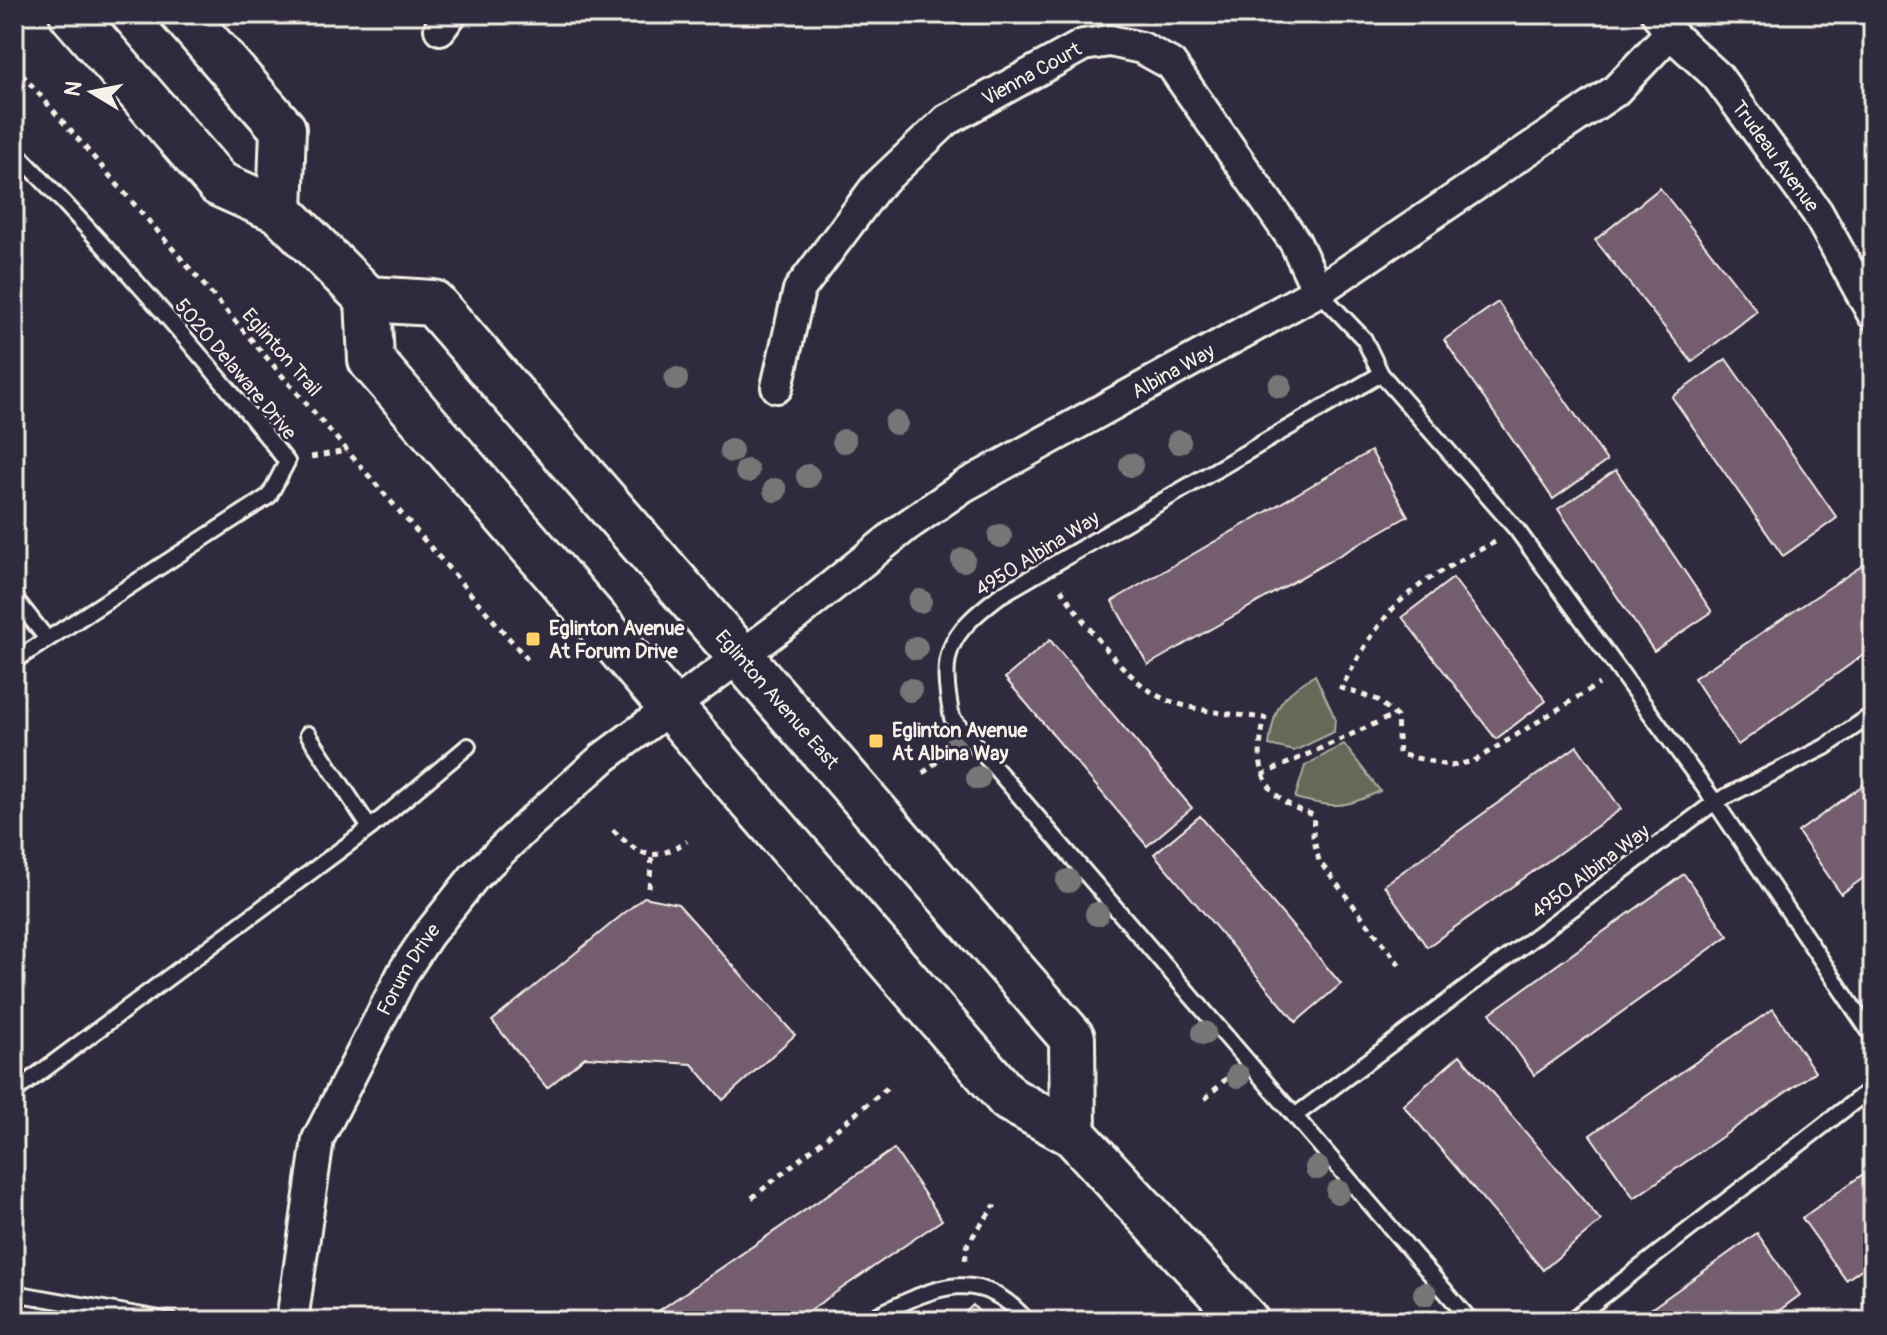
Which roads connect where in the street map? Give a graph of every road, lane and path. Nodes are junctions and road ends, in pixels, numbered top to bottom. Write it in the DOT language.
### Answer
graph roads {
  1 [pos="72,14"];
  2 [pos="183,14"];
  3 [pos="1664,23"];
  4 [pos="14,65"];
  5 [pos="14,150"];
  6 [pos="280,211"];
  7 [pos="1318,291"];
  8 [pos="368,299"];
  9 [pos="1873,314"];
  10 [pos="1381,374"];
  11 [pos="777,387"];
  12 [pos="347,451"];
  13 [pos="287,462"];
  14 [pos="1517,530"];
  15 [pos="1060,589"];
  16 [pos="14,597"];
  17 [pos="47,639"];
  18 [pos="740,657"];
  19 [pos="527,659"];
  20 [pos="14,661"];
  21 [pos="1620,671"];
  22 [pos="672,707"];
  23 [pos="1873,714"];
  24 [pos="1394,715"];
  25 [pos="308,734"];
  26 [pos="468,746"];
  27 [pos="1262,775"];
  28 [pos="1715,802"];
  29 [pos="370,828"];
  30 [pos="613,830"];
  31 [pos="687,841"];
  32 [pos="652,856"];
  33 [pos="649,888"];
  34 [pos="1402,968"];
  35 [pos="1873,1037"];
  36 [pos="1245,1062"];
  37 [pos="891,1085"];
  38 [pos="1873,1087"];
  39 [pos="14,1092"];
  40 [pos="1205,1099"];
  41 [pos="1296,1115"];
  42 [pos="1073,1134"];
  43 [pos="752,1198"];
  44 [pos="995,1205"];
  45 [pos="965,1260"];
  46 [pos="14,1293"];
  47 [pos="171,1321"];
  48 [pos="292,1321"];
  49 [pos="865,1321"];
  50 [pos="1027,1321"];
  51 [pos="1246,1321"];
  52 [pos="1471,1321"];
  53 [pos="1571,1321"];
  1 -- 6 [label="main road"];
  2 -- 6 [label="main road"];
  3 -- 7 [label="street, Albina Way"];
  3 -- 9 [label="street, Trudeau Avenue"];
  4 -- 12 [label="path, Eglinton Trail"];
  5 -- 13 [label="lane, 5020 Delaware Drive"];
  6 -- 8 [label="main road"];
  7 -- 10 [label="lane"];
  7 -- 11 [label="street, Vienna Court"];
  7 -- 18 [label="street, Albina Way"];
  8 -- 18 [label="main road, Eglinton Avenue East"];
  8 -- 22 [label="main road"];
  10 -- 14 [label="lane"];
  10 -- 36 [label="lane, 4950 Albina Way"];
  12 -- 13 [label="path"];
  12 -- 19 [label="path, Eglinton Trail"];
  13 -- 17 [label="lane, 5020 Delaware Drive"];
  14 -- 21 [label="lane"];
  14 -- 24 [label="path"];
  15 -- 27 [label="path"];
  16 -- 17 [label="lane"];
  17 -- 20 [label="lane, 5020 Delaware Drive"];
  18 -- 22 [label="street, Albina Way"];
  18 -- 42 [label="main road, Eglinton Avenue East"];
  21 -- 24 [label="path"];
  21 -- 28 [label="lane"];
  22 -- 42 [label="main road"];
  22 -- 48 [label="street, Forum Drive"];
  23 -- 28 [label="lane, 4950 Albina Way"];
  24 -- 27 [label="path"];
  25 -- 29 [label="lane"];
  26 -- 29 [label="lane"];
  27 -- 34 [label="path"];
  28 -- 35 [label="lane"];
  28 -- 41 [label="lane, 4950 Albina Way"];
  29 -- 39 [label="lane"];
  30 -- 32 [label="path"];
  31 -- 32 [label="path"];
  32 -- 33 [label="path"];
  36 -- 40 [label="path"];
  36 -- 41 [label="lane, 4950 Albina Way"];
  37 -- 43 [label="path"];
  38 -- 53 [label="lane"];
  41 -- 52 [label="lane, 4950 Albina Way"];
  42 -- 51 [label="main road"];
  44 -- 45 [label="path"];
  46 -- 47 [label="lane"];
  49 -- 50 [label="lane"];
}
